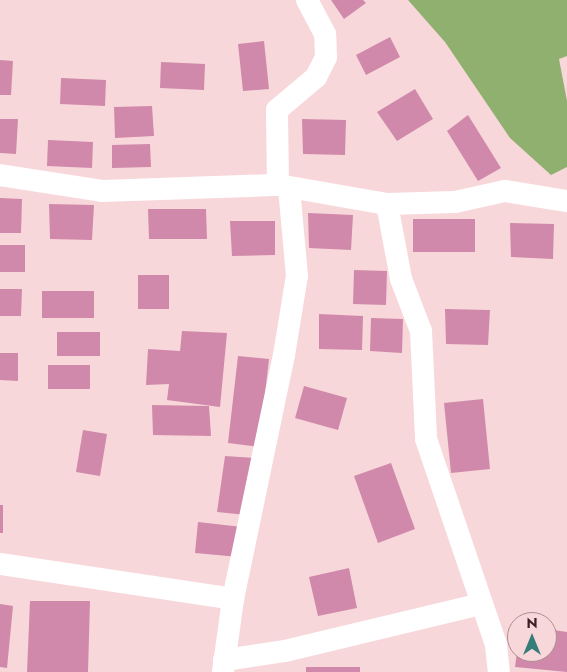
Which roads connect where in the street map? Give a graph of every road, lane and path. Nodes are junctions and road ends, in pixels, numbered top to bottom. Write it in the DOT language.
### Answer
graph roads {
  1 [pos="307,0"];
  2 [pos="0,175"];
  3 [pos="284,186"];
  4 [pos="567,201"];
  5 [pos="387,204"];
  6 [pos="0,564"];
  7 [pos="233,599"];
  8 [pos="481,604"];
  9 [pos="224,666"];
  10 [pos="499,672"];
  1 -- 3 [label="street"];
  2 -- 3 [label="street"];
  3 -- 5 [label="street"];
  3 -- 7 [label="street"];
  4 -- 5 [label="street"];
  5 -- 8 [label="street"];
  6 -- 7 [label="street"];
  7 -- 9 [label="street"];
  8 -- 9 [label="street"];
  8 -- 10 [label="street"];
}
